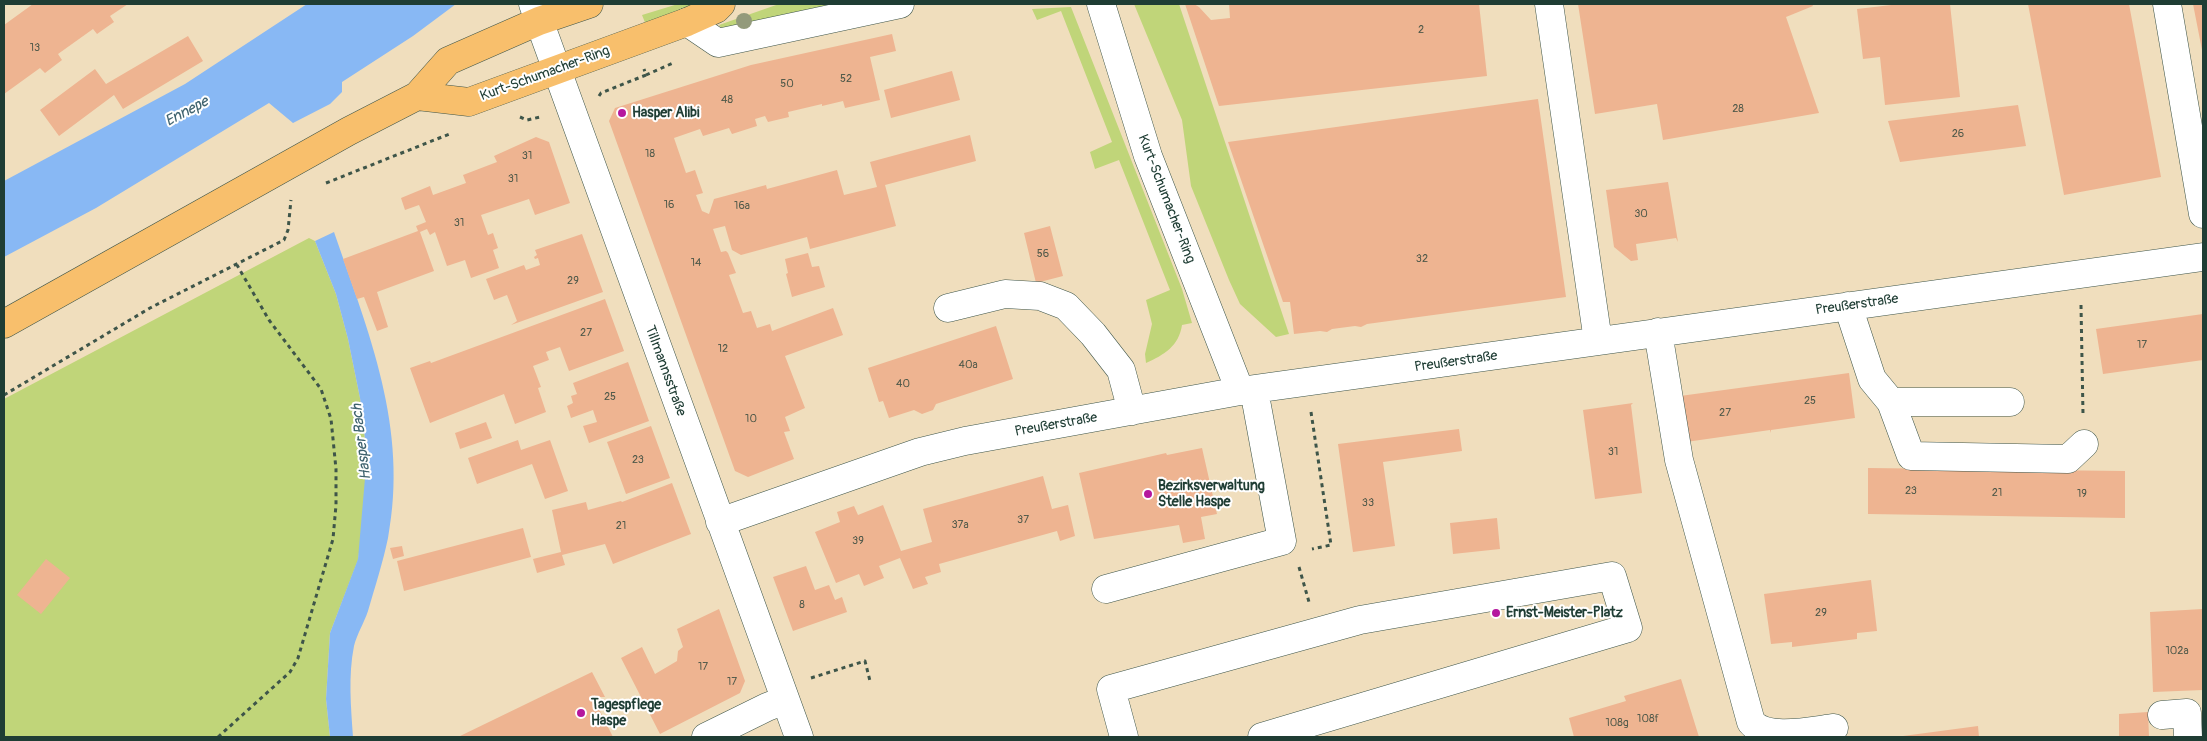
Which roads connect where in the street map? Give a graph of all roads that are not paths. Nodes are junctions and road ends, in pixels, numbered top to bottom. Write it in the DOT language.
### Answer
graph roads {
  1 [pos="589,4"];
  2 [pos="721,4"];
  3 [pos="900,4"];
  4 [pos="1101,4"];
  5 [pos="1549,4"];
  6 [pos="2167,4"];
  7 [pos="536,12"];
  8 [pos="687,22"];
  9 [pos="558,70"];
  10 [pos="417,96"];
  11 [pos="2203,214"];
  12 [pos="2203,257"];
  13 [pos="1848,306"];
  14 [pos="948,308"];
  15 [pos="4,324"];
  16 [pos="1658,332"];
  17 [pos="1598,341"];
  18 [pos="1247,390"];
  19 [pos="1891,402"];
  20 [pos="2010,402"];
  21 [pos="1132,411"];
  22 [pos="2084,444"];
  23 [pos="720,522"];
  24 [pos="1106,589"];
  25 [pos="783,694"];
  26 [pos="2162,715"];
  27 [pos="1834,728"];
  28 [pos="706,737"];
  29 [pos="799,737"];
  30 [pos="1124,737"];
  31 [pos="1262,737"];
  32 [pos="2188,737"];
  1 -- 7 [label="main road"];
  2 -- 8 [label="main road, Kurt-Schumacher-Ring"];
  3 -- 8 [label="street"];
  4 -- 18 [label="street, Kurt-Schumacher-Ring"];
  5 -- 17 [label="street"];
  6 -- 11 [label="street"];
  7 -- 9 [label="street, Tillmannsstraße"];
  7 -- 10 [label="main road"];
  8 -- 9 [label="main road, Kurt-Schumacher-Ring"];
  9 -- 10 [label="main road, Kurt-Schumacher-Ring"];
  9 -- 23 [label="street, Tillmannsstraße"];
  10 -- 15 [label="main road"];
  12 -- 13 [label="street, Preußerstraße"];
  13 -- 16 [label="street, Preußerstraße"];
  13 -- 19 [label="street"];
  14 -- 21 [label="street"];
  16 -- 17 [label="street, Preußerstraße"];
  16 -- 27 [label="street"];
  17 -- 18 [label="street, Preußerstraße"];
  18 -- 21 [label="street, Preußerstraße"];
  18 -- 24 [label="street, Kurt-Schumacher-Ring"];
  19 -- 20 [label="street"];
  19 -- 22 [label="street"];
  21 -- 23 [label="street, Preußerstraße"];
  23 -- 25 [label="street, Tillmannsstraße"];
  25 -- 28 [label="street"];
  25 -- 29 [label="street, Tillmannsstraße"];
  26 -- 32 [label="street"];
  30 -- 31 [label="street"];
}
